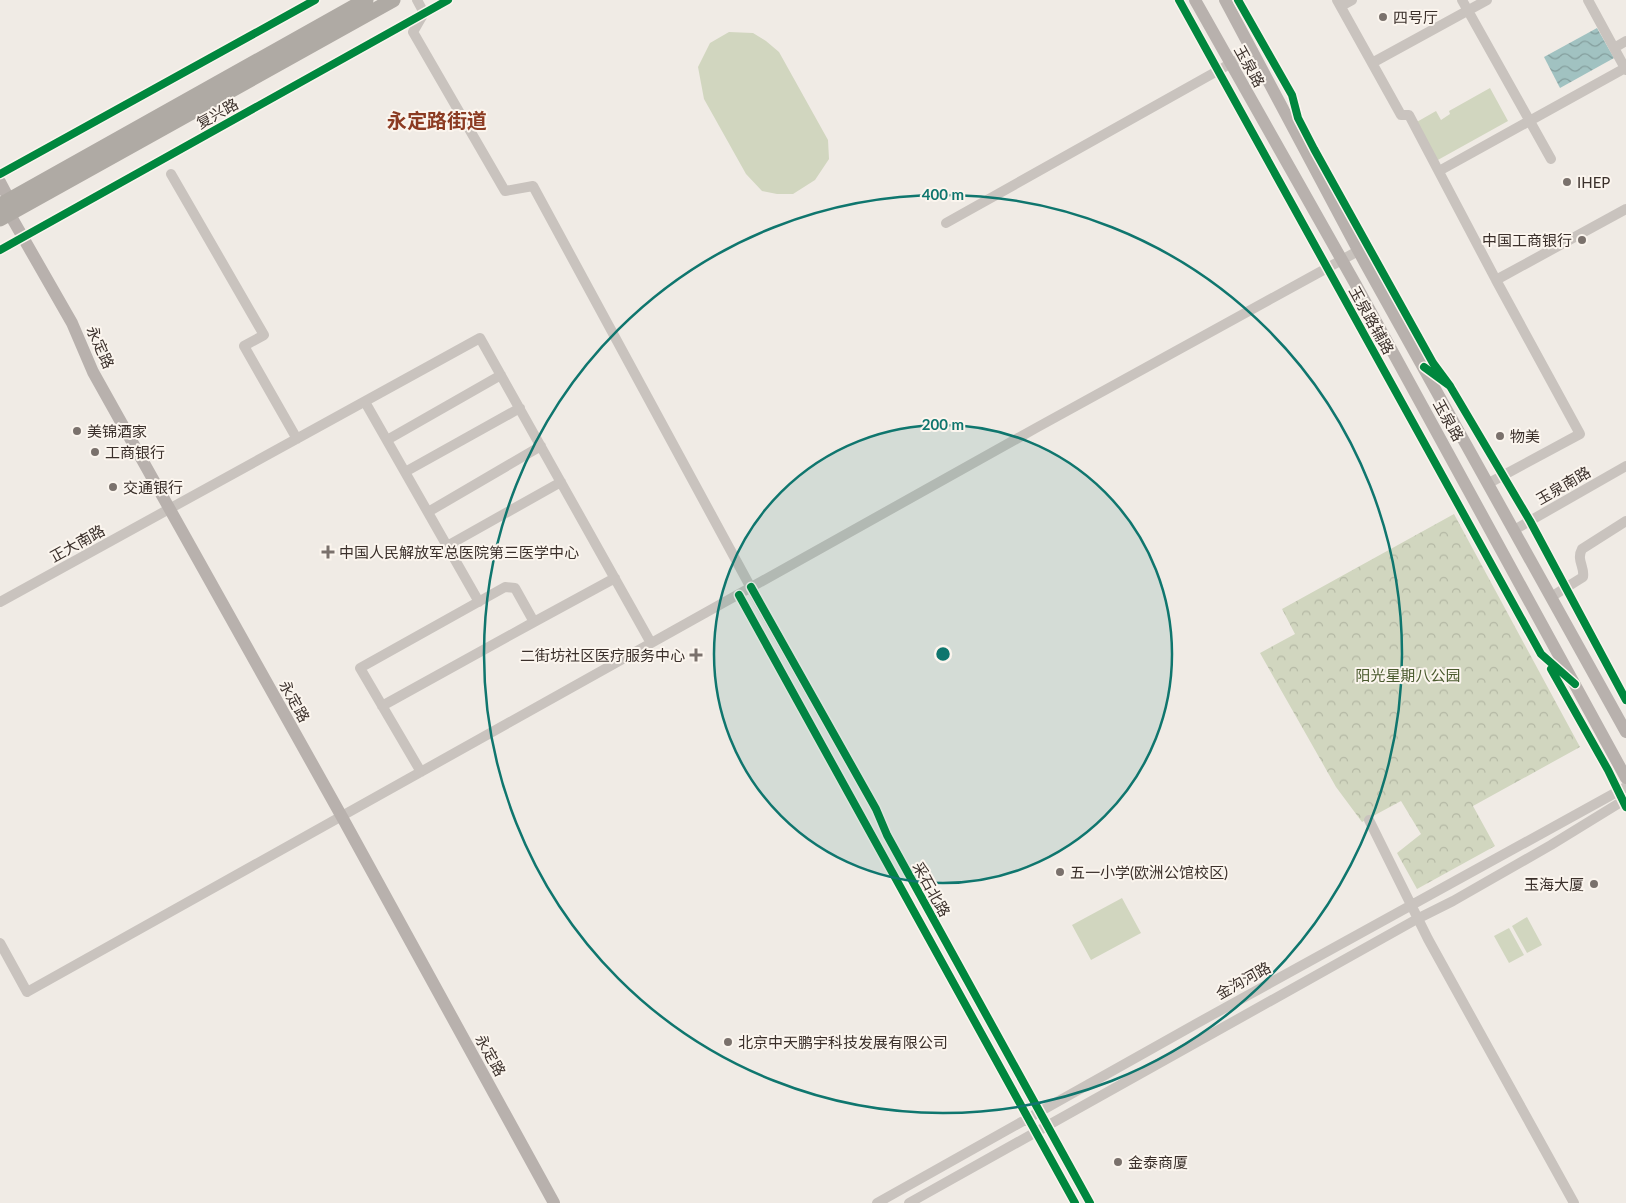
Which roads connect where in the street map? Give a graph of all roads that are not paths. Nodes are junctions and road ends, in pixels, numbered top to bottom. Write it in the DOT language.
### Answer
graph roads {
  1 [pos="366,0"];
  2 [pos="394,0"];
  3 [pos="417,0"];
  4 [pos="1179,0"];
  5 [pos="1195,0"];
  6 [pos="1225,0"];
  7 [pos="1352,0"];
  8 [pos="1462,0"];
  9 [pos="1487,0"];
  10 [pos="1588,0"];
  11 [pos="1339,3"];
  12 [pos="1230,6"];
  13 [pos="1468,11"];
  14 [pos="1626,41"];
  15 [pos="1614,48"];
  16 [pos="1253,51"];
  17 [pos="1372,63"];
  18 [pos="1230,64"];
  19 [pos="1625,69"];
  20 [pos="1218,70"];
  21 [pos="1529,121"];
  22 [pos="1550,159"];
  23 [pos="1439,171"];
  24 [pos="171,174"];
  25 [pos="0,182"];
  26 [pos="4,206"];
  27 [pos="1626,209"];
  28 [pos="946,223"];
  29 [pos="1358,251"];
  30 [pos="1342,261"];
  31 [pos="1328,268"];
  32 [pos="1372,276"];
  33 [pos="1496,280"];
  34 [pos="1356,285"];
  35 [pos="1424,367"];
  36 [pos="501,375"];
  37 [pos="365,402"];
  38 [pos="520,408"];
  39 [pos="297,439"];
  40 [pos="387,440"];
  41 [pos="541,446"];
  42 [pos="1626,466"];
  43 [pos="405,472"];
  44 [pos="1503,475"];
  45 [pos="561,482"];
  46 [pos="1489,483"];
  47 [pos="169,510"];
  48 [pos="428,512"];
  49 [pos="1530,521"];
  50 [pos="1626,521"];
  51 [pos="1514,530"];
  52 [pos="447,546"];
  53 [pos="615,578"];
  54 [pos="752,588"];
  55 [pos="1566,589"];
  56 [pos="739,595"];
  57 [pos="1551,597"];
  58 [pos="0,602"];
  59 [pos="479,602"];
  60 [pos="534,622"];
  61 [pos="651,643"];
  62 [pos="1575,684"];
  63 [pos="1626,700"];
  64 [pos="382,706"];
  65 [pos="1626,732"];
  66 [pos="1621,763"];
  67 [pos="421,772"];
  68 [pos="1626,778"];
  69 [pos="1626,787"];
  70 [pos="1625,802"];
  71 [pos="342,817"];
  72 [pos="1369,820"];
  73 [pos="1410,905"];
  74 [pos="1417,919"];
  75 [pos="0,943"];
  76 [pos="1038,1112"];
  77 [pos="1027,1119"];
  78 [pos="1047,1127"];
  79 [pos="1036,1133"];
  80 [pos="554,1203"];
  81 [pos="877,1203"];
  82 [pos="909,1203"];
  83 [pos="1075,1203"];
  84 [pos="1090,1203"];
  85 [pos="1574,1203"];
  1 -- 26 [label="highway, 复兴路"];
  2 -- 26 [label="highway, 复兴路"];
  3 -- 54 [label="street, 采石北路"];
  4 -- 20 [label="street, 玉泉路辅路"];
  5 -- 18 [label="main road, 玉泉路"];
  6 -- 12 [label="main road, 玉泉路"];
  7 -- 11 [label="street"];
  8 -- 13 [label="street"];
  9 -- 13 [label="street"];
  10 -- 15 [label="street"];
  11 -- 17 [label="street"];
  12 -- 16 [label="main road, 玉泉路"];
  13 -- 17 [label="street"];
  13 -- 21 [label="street"];
  14 -- 15 [label="street"];
  15 -- 19 [label="street"];
  16 -- 18 [label="street"];
  16 -- 29 [label="main road, 玉泉路"];
  17 -- 23 [label="street"];
  18 -- 20 [label="street"];
  18 -- 30 [label="main road, 玉泉路"];
  19 -- 21 [label="street"];
  20 -- 28 [label="street"];
  20 -- 31 [label="street, 玉泉路辅路"];
  21 -- 22 [label="street"];
  21 -- 23 [label="street"];
  23 -- 33 [label="street"];
  24 -- 39 [label="street"];
  25 -- 26 [label="main road, 永定路"];
  26 -- 47 [label="main road, 永定路"];
  27 -- 33 [label="street"];
  29 -- 30 [label="street"];
  29 -- 32 [label="main road, 玉泉路"];
  30 -- 31 [label="street"];
  30 -- 34 [label="main road, 玉泉路"];
  31 -- 54 [label="street"];
  31 -- 62 [label="street, 玉泉路辅路"];
  32 -- 34 [label="main road"];
  32 -- 35 [label="main road, 玉泉路"];
  33 -- 44 [label="street"];
  34 -- 62 [label="main road, 玉泉路"];
  35 -- 44 [label="street"];
  35 -- 46 [label="main road, 玉泉路"];
  36 -- 37 [label="street, 正大南路"];
  36 -- 38 [label="street"];
  36 -- 40 [label="street"];
  37 -- 39 [label="street, 正大南路"];
  37 -- 40 [label="street"];
  38 -- 41 [label="street"];
  38 -- 43 [label="street"];
  39 -- 47 [label="street, 正大南路"];
  40 -- 43 [label="street"];
  41 -- 45 [label="street"];
  41 -- 48 [label="street"];
  42 -- 49 [label="street, 玉泉南路"];
  43 -- 48 [label="street"];
  44 -- 46 [label="street"];
  44 -- 49 [label="street"];
  45 -- 52 [label="street"];
  45 -- 53 [label="street"];
  46 -- 51 [label="main road, 玉泉路"];
  47 -- 58 [label="street, 正大南路"];
  47 -- 71 [label="main road, 永定路"];
  48 -- 52 [label="street"];
  49 -- 51 [label="street, 玉泉南路"];
  49 -- 55 [label="street"];
  50 -- 55 [label="street"];
  51 -- 57 [label="main road, 玉泉路"];
  52 -- 59 [label="street"];
  53 -- 60 [label="street"];
  53 -- 61 [label="street"];
  54 -- 56 [label="street"];
  54 -- 76 [label="street, 采石北路"];
  55 -- 57 [label="street"];
  55 -- 63 [label="street"];
  56 -- 61 [label="street"];
  56 -- 77 [label="street, 采石北路"];
  57 -- 65 [label="main road, 玉泉路"];
  59 -- 60 [label="street"];
  59 -- 64 [label="street"];
  60 -- 64 [label="street"];
  61 -- 67 [label="street"];
  62 -- 66 [label="main road, 玉泉路"];
  64 -- 67 [label="street"];
  66 -- 68 [label="main road, 玉泉路"];
  67 -- 71 [label="street"];
  69 -- 73 [label="street, 金沟河路"];
  70 -- 74 [label="street, 金沟河路"];
  71 -- 75 [label="street"];
  71 -- 80 [label="main road, 永定路"];
  72 -- 73 [label="street"];
  73 -- 74 [label="street"];
  73 -- 76 [label="street, 金沟河路"];
  74 -- 78 [label="street, 金沟河路"];
  74 -- 85 [label="street"];
  76 -- 77 [label="street, 金沟河路"];
  76 -- 78 [label="street, 采石北路"];
  77 -- 79 [label="street, 采石北路"];
  77 -- 81 [label="street, 金沟河路"];
  78 -- 79 [label="street, 金沟河路"];
  78 -- 84 [label="street, 采石北路"];
  79 -- 82 [label="street, 金沟河路"];
  79 -- 83 [label="street, 采石北路"];
}
